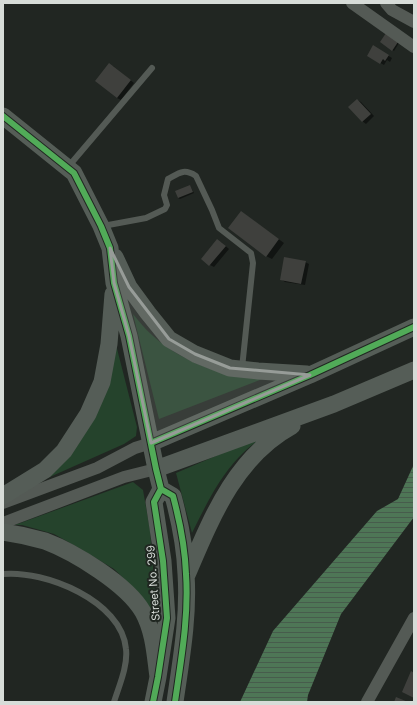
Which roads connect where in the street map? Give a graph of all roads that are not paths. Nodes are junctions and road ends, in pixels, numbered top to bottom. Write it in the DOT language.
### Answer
graph roads {
  1 [pos="352,3"];
  2 [pos="386,3"];
  3 [pos="414,22"];
  4 [pos="414,47"];
  5 [pos="152,68"];
  6 [pos="3,116"];
  7 [pos="67,168"];
  8 [pos="101,226"];
  9 [pos="110,248"];
  10 [pos="114,283"];
  11 [pos="414,327"];
  12 [pos="241,369"];
  13 [pos="414,370"];
  14 [pos="310,375"];
  15 [pos="334,404"];
  16 [pos="150,443"];
  17 [pos="156,469"];
  18 [pos="162,489"];
  19 [pos="3,496"];
  20 [pos="3,503"];
  21 [pos="3,523"];
  22 [pos="3,532"];
  23 [pos="3,574"];
  24 [pos="186,575"];
  25 [pos="414,618"];
  26 [pos="158,677"];
  27 [pos="114,702"];
  28 [pos="153,702"];
  29 [pos="175,702"];
  30 [pos="367,702"];
  1 -- 4 [label="street"];
  2 -- 3 [label="street"];
  5 -- 7 [label="lane"];
  6 -- 7 [label="street"];
  7 -- 8 [label="street"];
  8 -- 9 [label="street"];
  8 -- 12 [label="lane"];
  9 -- 10 [label="street"];
  9 -- 12 [label="street"];
  10 -- 16 [label="street"];
  10 -- 19 [label="street"];
  11 -- 14 [label="street"];
  12 -- 14 [label="street"];
  13 -- 15 [label="street"];
  14 -- 16 [label="street"];
  15 -- 17 [label="street"];
  15 -- 24 [label="street"];
  16 -- 17 [label="street"];
  16 -- 20 [label="street"];
  17 -- 18 [label="street"];
  17 -- 21 [label="street"];
  18 -- 24 [label="street"];
  18 -- 26 [label="street, Street No. 299"];
  22 -- 26 [label="street"];
  23 -- 27 [label="lane"];
  24 -- 29 [label="street"];
  25 -- 30 [label="street"];
  26 -- 28 [label="street, Street No. 299"];
}
